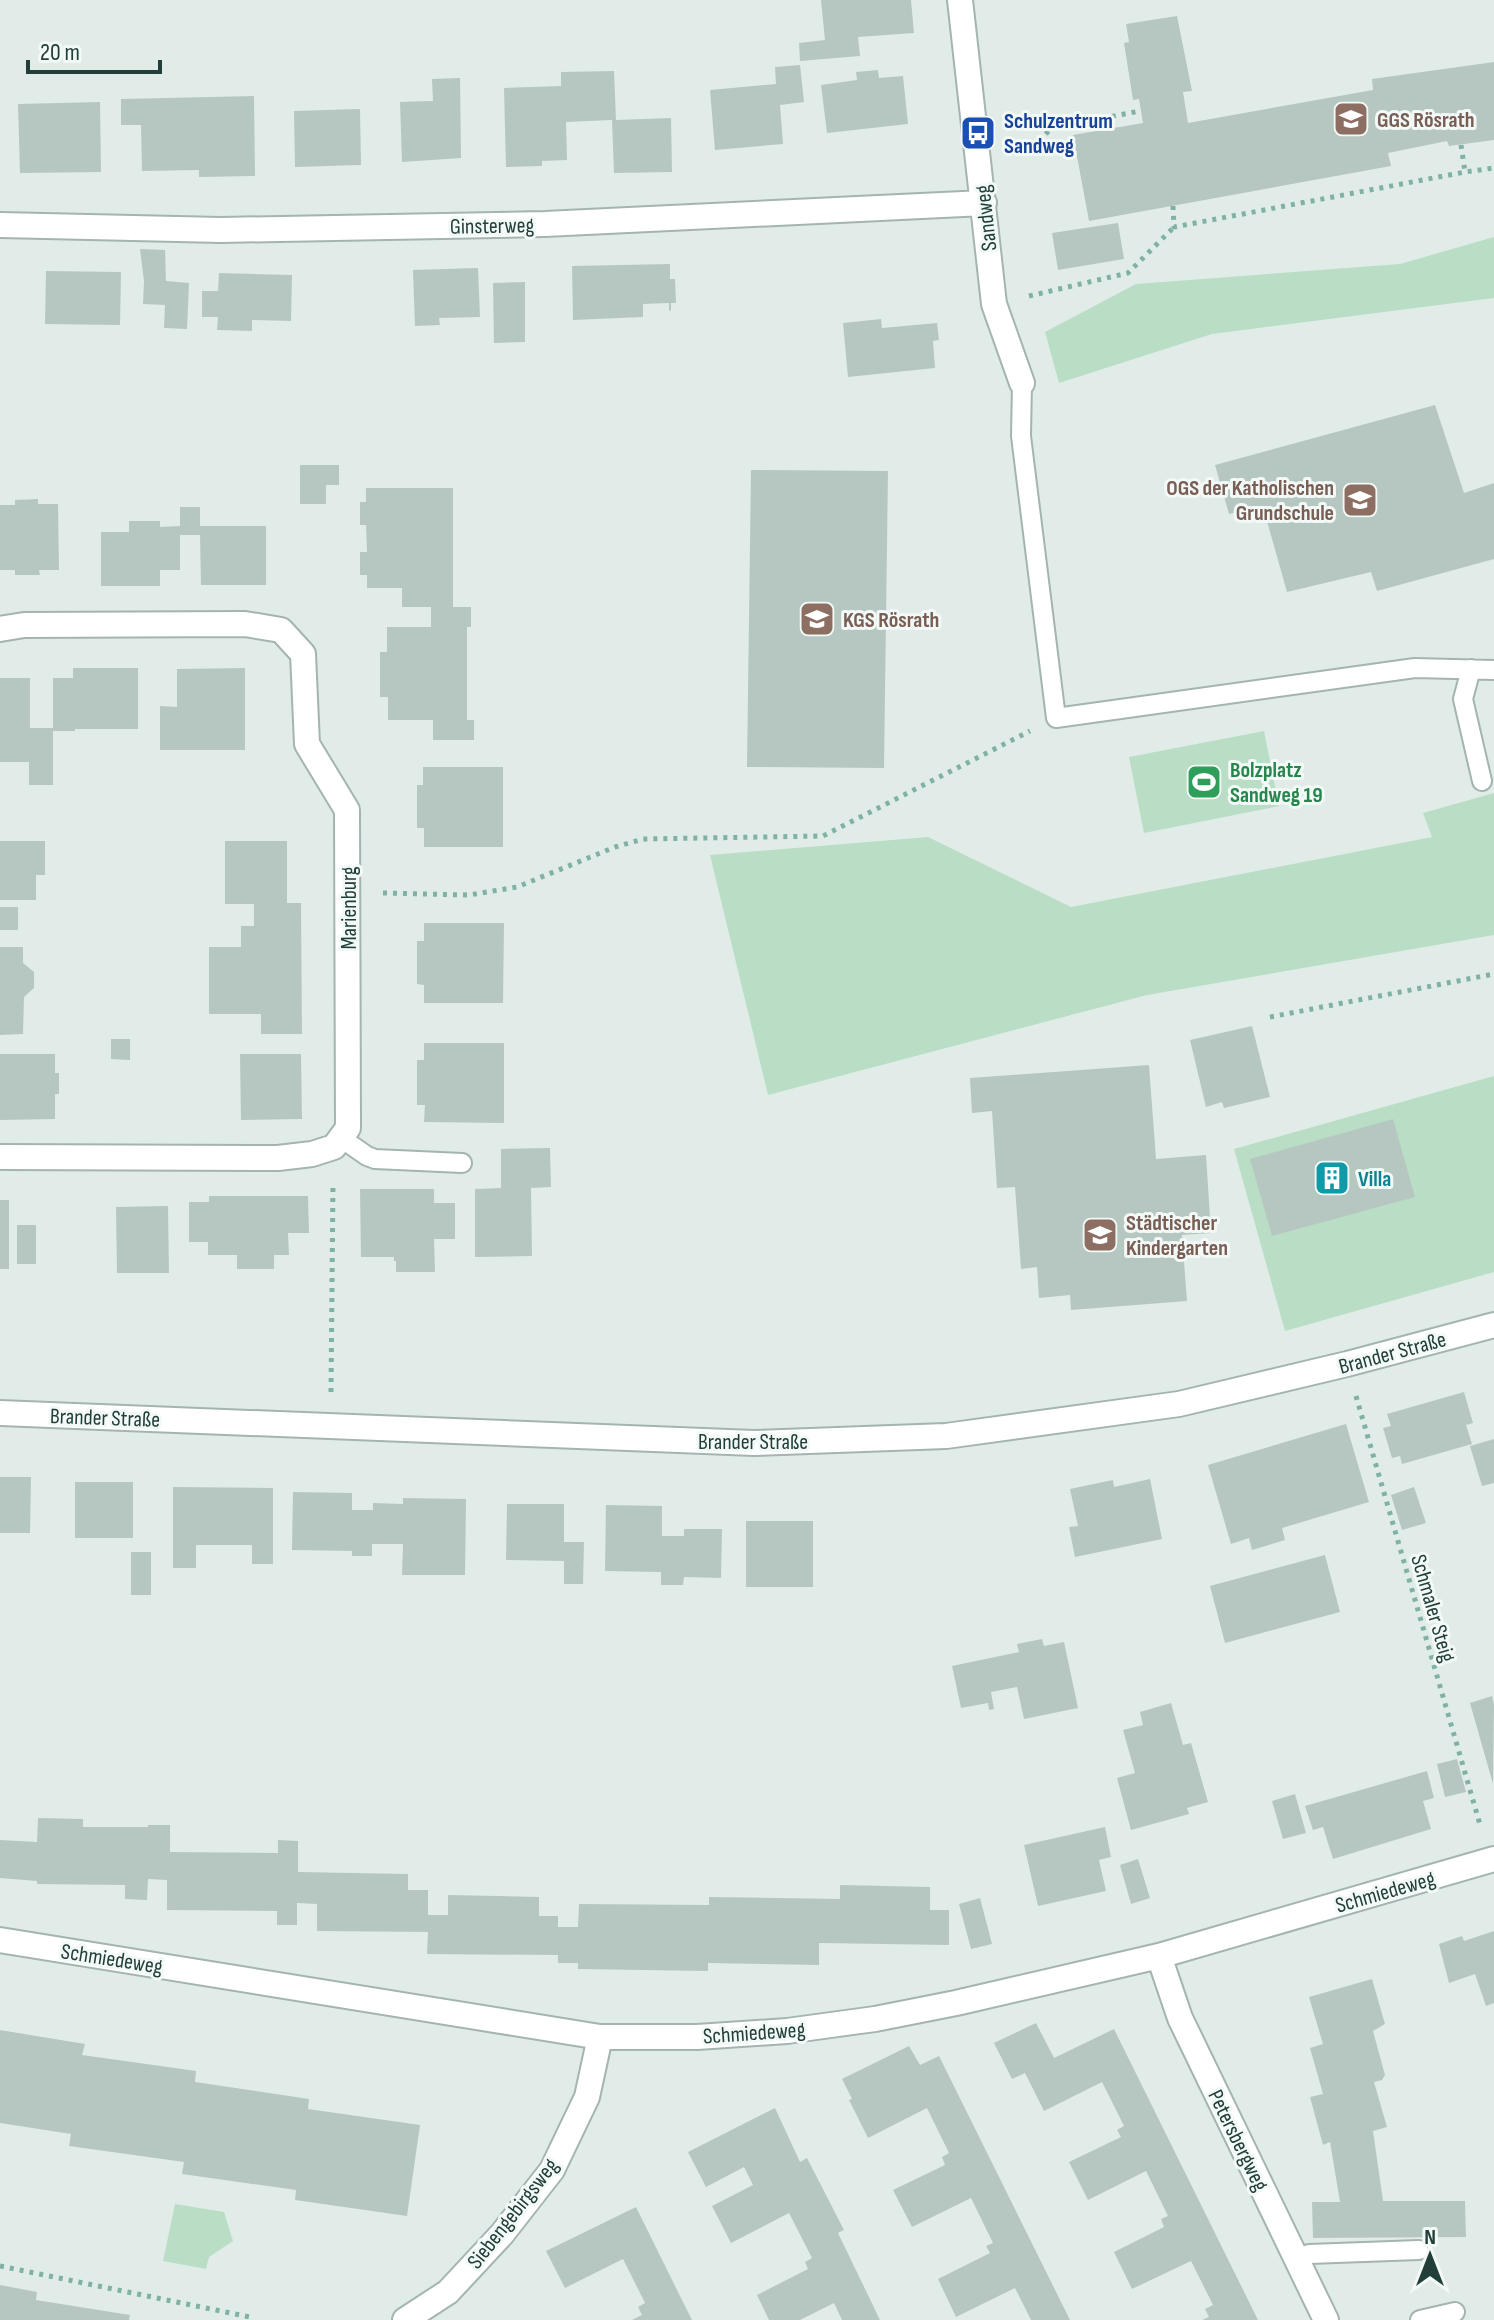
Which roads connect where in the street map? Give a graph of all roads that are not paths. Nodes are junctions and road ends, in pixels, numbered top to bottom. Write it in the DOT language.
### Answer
graph roads {
  1 [pos="960,0"];
  2 [pos="984,203"];
  3 [pos="0,225"];
  4 [pos="1022,383"];
  5 [pos="0,629"];
  6 [pos="1471,669"];
  7 [pos="1494,670"];
  8 [pos="1482,781"];
  9 [pos="337,1143"];
  10 [pos="0,1157"];
  11 [pos="462,1163"];
  12 [pos="1494,1325"];
  13 [pos="0,1413"];
  14 [pos="1492,1859"];
  15 [pos="0,1940"];
  16 [pos="1159,1956"];
  17 [pos="600,2037"];
  18 [pos="1419,2250"];
  19 [pos="1297,2259"];
  20 [pos="1455,2312"];
  21 [pos="405,2320"];
  22 [pos="1326,2320"];
  23 [pos="1420,2320"];
  1 -- 2 [label="street, Sandweg"];
  2 -- 3 [label="street, Ginsterweg"];
  2 -- 4 [label="street, Sandweg"];
  4 -- 6 [label="lane"];
  5 -- 9 [label="street, Marienburg"];
  6 -- 7 [label="lane"];
  6 -- 8 [label="lane"];
  9 -- 10 [label="street"];
  9 -- 11 [label="lane"];
  12 -- 13 [label="street, Brander Straße"];
  14 -- 16 [label="street, Schmiedeweg"];
  15 -- 17 [label="street, Schmiedeweg"];
  16 -- 17 [label="street, Schmiedeweg"];
  16 -- 19 [label="street, Petersbergweg"];
  17 -- 21 [label="street, Siebengebirgsweg"];
  18 -- 19 [label="lane"];
  19 -- 22 [label="street, Petersbergweg"];
  20 -- 23 [label="lane"];
}
